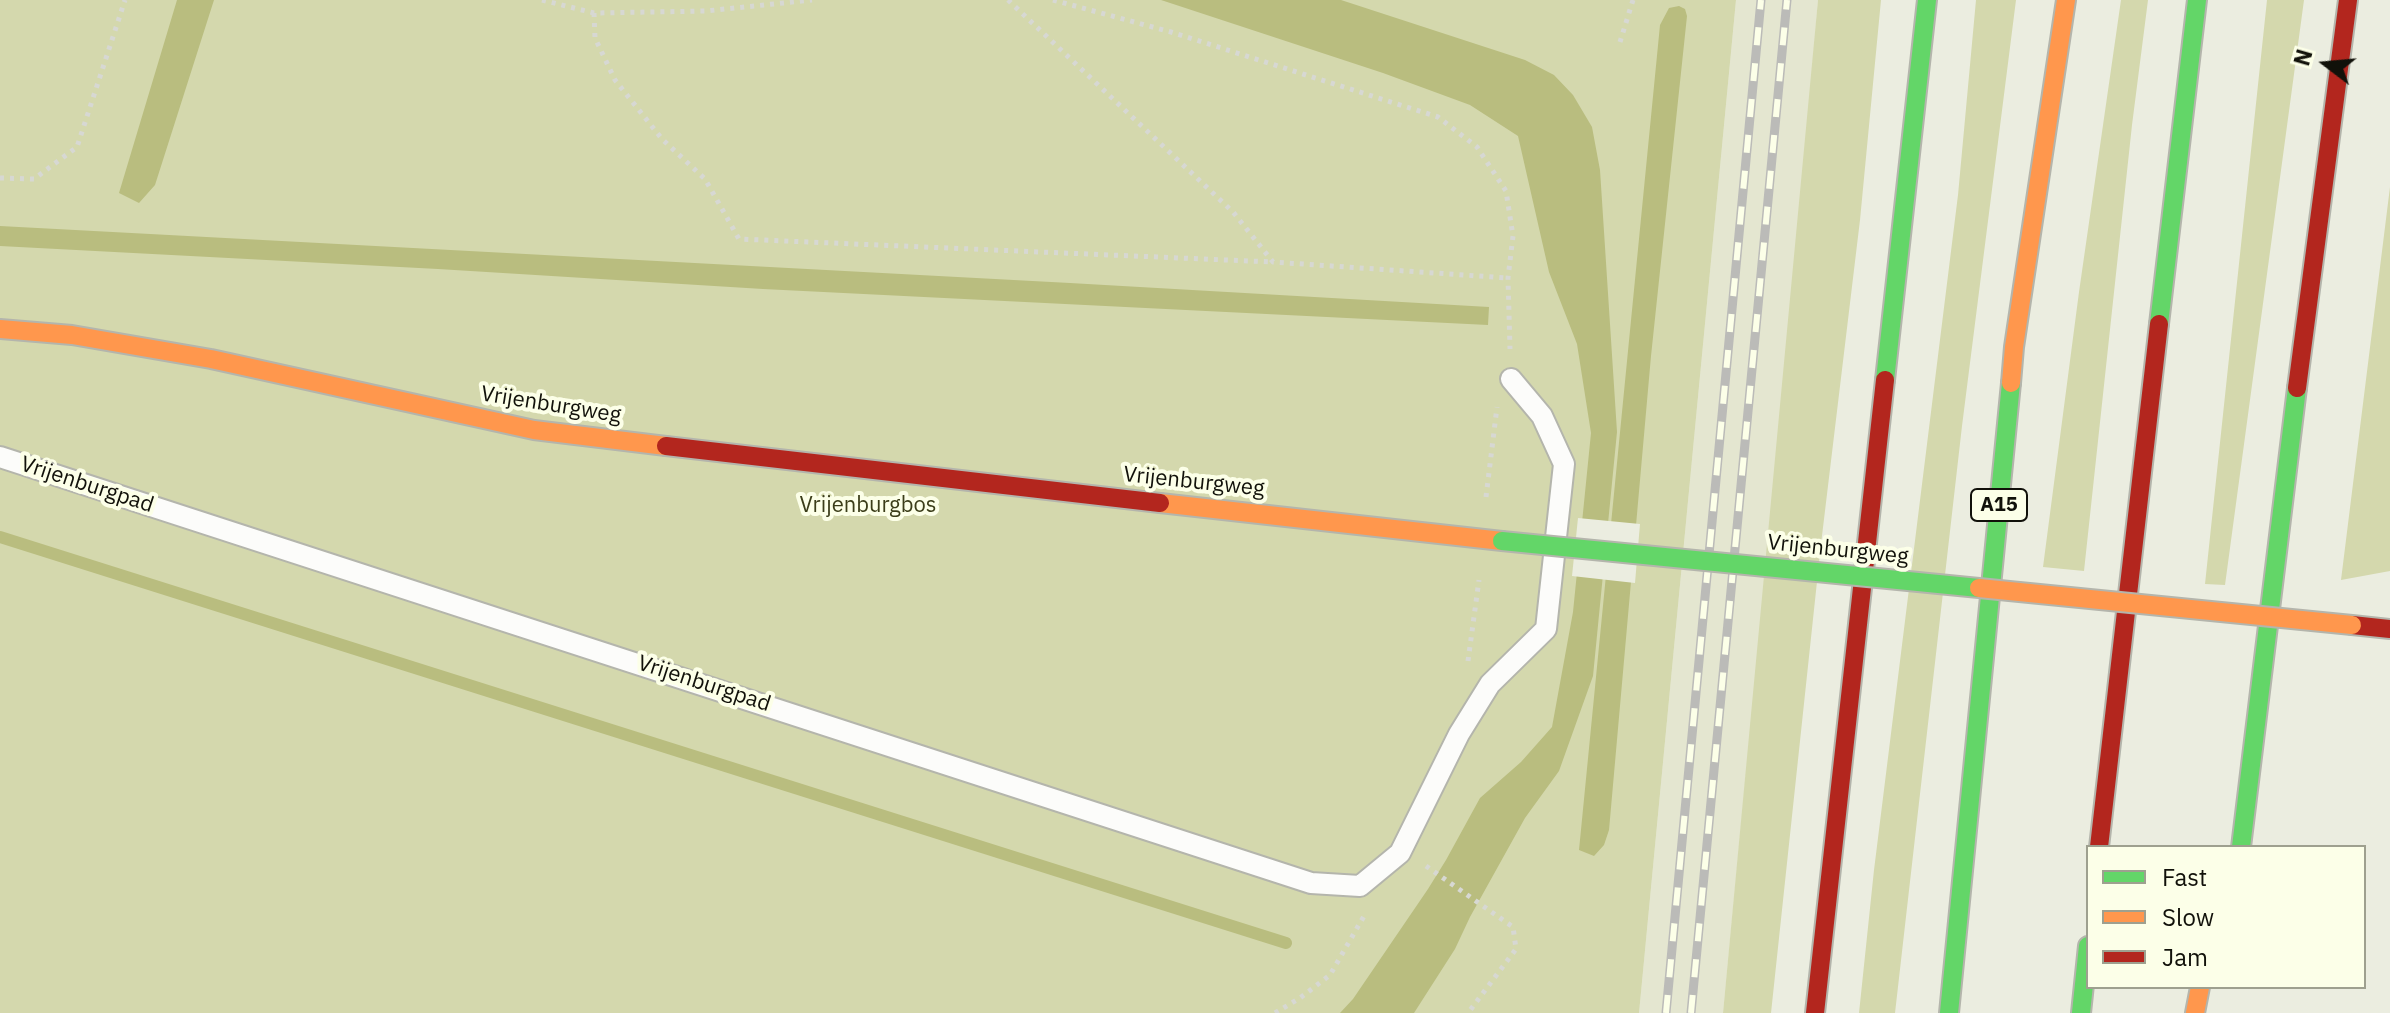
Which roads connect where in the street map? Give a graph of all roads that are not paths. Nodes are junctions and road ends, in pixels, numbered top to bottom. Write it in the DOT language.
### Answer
graph roads {
  1 [pos="1927,0"];
  2 [pos="2066,0"];
  3 [pos="2197,0"];
  4 [pos="2348,0"];
  5 [pos="0,329"];
  6 [pos="1511,379"];
  7 [pos="0,457"];
  8 [pos="2272,582"];
  9 [pos="2390,629"];
  10 [pos="2099,845"];
  11 [pos="2225,845"];
  12 [pos="2241,845"];
  13 [pos="2086,965"];
  14 [pos="2200,989"];
  15 [pos="1815,1013"];
  16 [pos="1949,1013"];
  17 [pos="2081,1013"];
  18 [pos="2195,1013"];
  1 -- 15 [label="main road"];
  2 -- 16 [label="main road, A15"];
  3 -- 10 [label="main road"];
  4 -- 8 [label="main road"];
  5 -- 9 [label="main road, Vrijenburgweg, bridge"];
  6 -- 7 [label="lane, Vrijenburgpad"];
  8 -- 11 [label="main road"];
  8 -- 12 [label="main road"];
  13 -- 17 [label="main road"];
  14 -- 18 [label="main road"];
}
